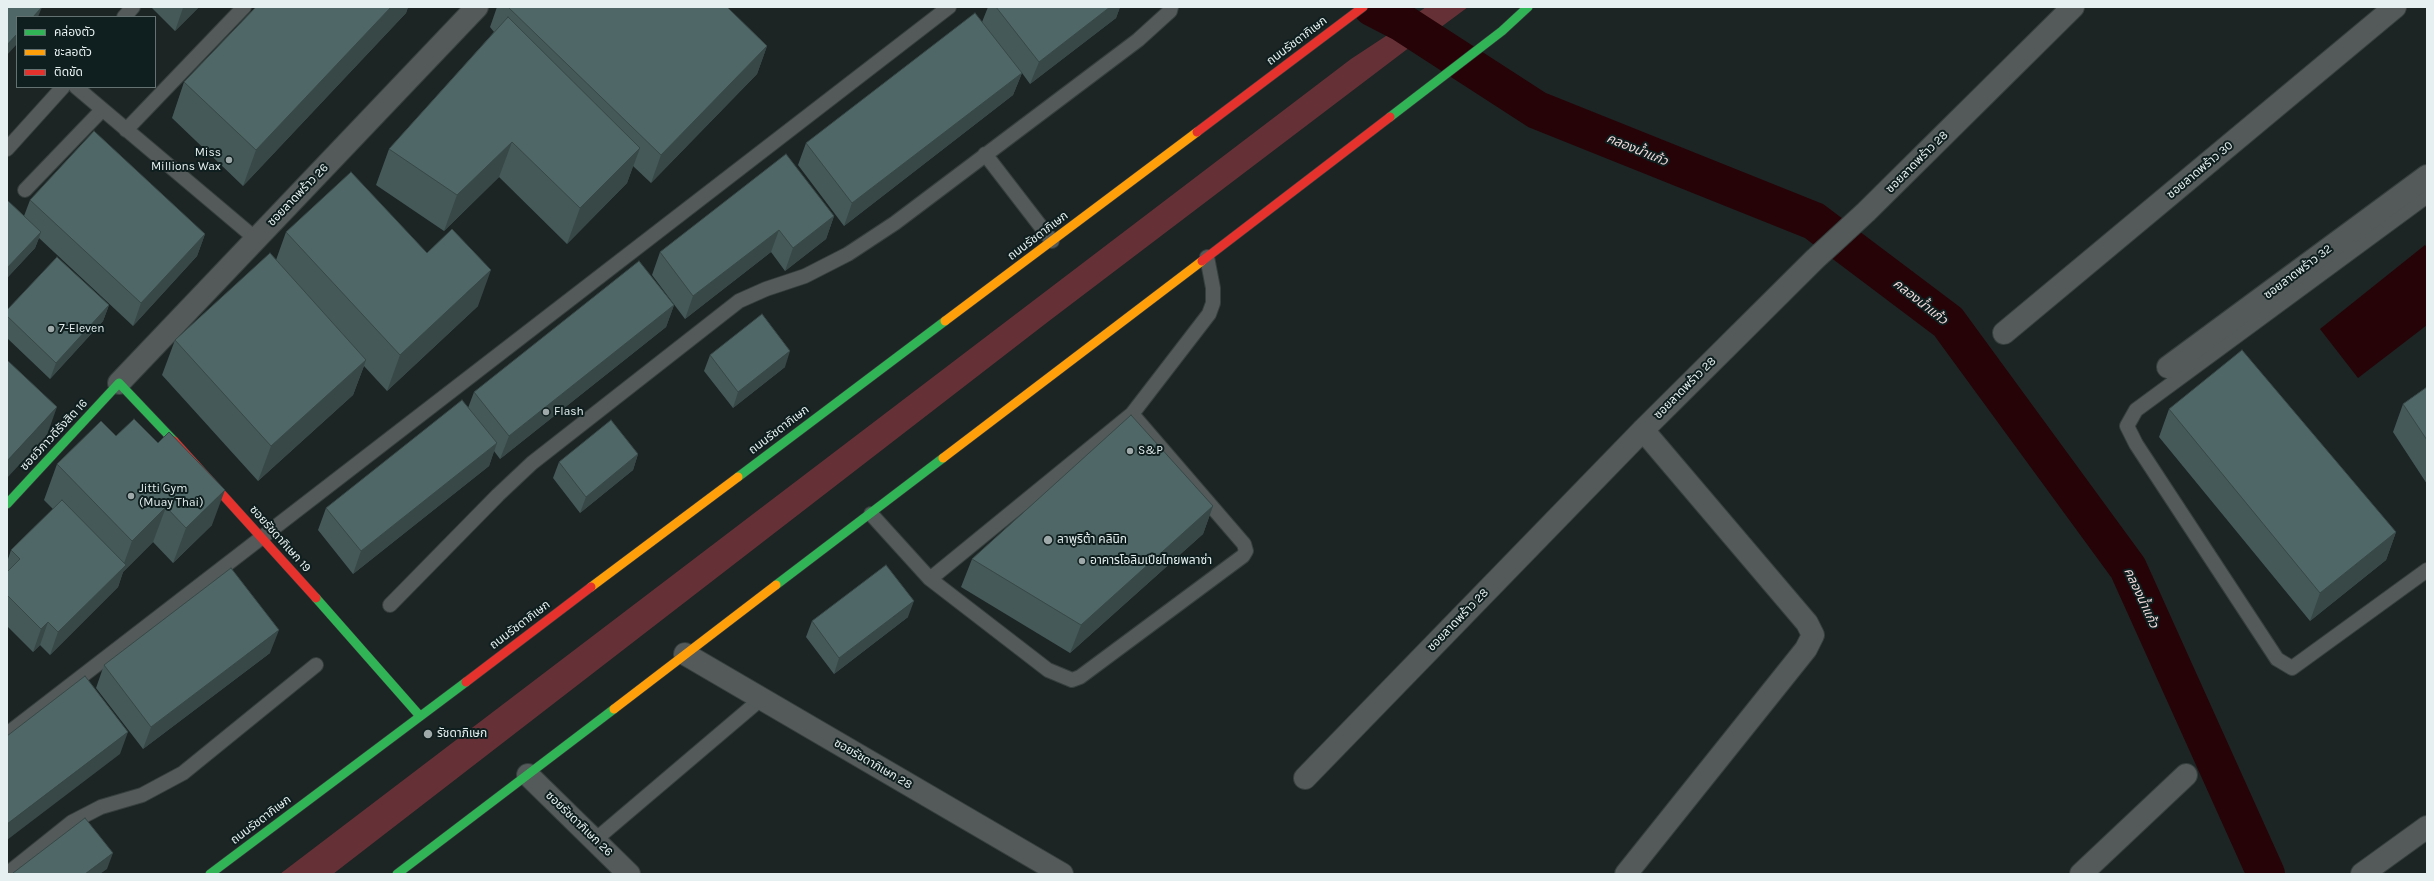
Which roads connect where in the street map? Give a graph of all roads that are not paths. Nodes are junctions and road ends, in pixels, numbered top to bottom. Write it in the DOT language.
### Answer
graph roads {
  1 [pos="133,7"];
  2 [pos="244,7"];
  3 [pos="477,7"];
  4 [pos="949,7"];
  5 [pos="1171,7"];
  6 [pos="1364,7"];
  7 [pos="2073,7"];
  8 [pos="2395,7"];
  9 [pos="1532,9"];
  10 [pos="125,16"];
  11 [pos="62,88"];
  12 [pos="77,88"];
  13 [pos="102,110"];
  14 [pos="126,130"];
  15 [pos="7,149"];
  16 [pos="985,154"];
  17 [pos="2427,176"];
  18 [pos="25,190"];
  19 [pos="2427,196"];
  20 [pos="256,239"];
  21 [pos="1052,241"];
  22 [pos="1207,257"];
  23 [pos="2004,333"];
  24 [pos="2168,368"];
  25 [pos="119,383"];
  26 [pos="1132,414"];
  27 [pos="1643,430"];
  28 [pos="7,504"];
  29 [pos="872,514"];
  30 [pos="263,537"];
  31 [pos="2427,570"];
  32 [pos="930,579"];
  33 [pos="390,605"];
  34 [pos="685,654"];
  35 [pos="316,665"];
  36 [pos="761,699"];
  37 [pos="419,716"];
  38 [pos="7,734"];
  39 [pos="528,775"];
  40 [pos="2186,775"];
  41 [pos="1305,778"];
  42 [pos="2427,827"];
  43 [pos="595,840"];
  44 [pos="7,874"];
  45 [pos="210,874"];
  46 [pos="397,874"];
  47 [pos="629,874"];
  48 [pos="1062,874"];
  49 [pos="1626,874"];
  50 [pos="2081,874"];
  51 [pos="2362,874"];
  1 -- 10 [label="lane"];
  2 -- 14 [label="lane"];
  3 -- 20 [label="street, ซอยลาดพร้าว 26"];
  4 -- 30 [label="lane"];
  5 -- 16 [label="lane"];
  6 -- 21 [label="main road, ถนนรัชดาภิเษก"];
  7 -- 27 [label="street, ซอยลาดพร้าว 28"];
  8 -- 23 [label="street, ซอยลาดพร้าว 30"];
  9 -- 22 [label="main road"];
  11 -- 15 [label="lane"];
  12 -- 13 [label="lane"];
  13 -- 14 [label="lane"];
  13 -- 18 [label="lane"];
  14 -- 20 [label="lane"];
  16 -- 21 [label="lane"];
  16 -- 33 [label="lane"];
  17 -- 24 [label="street, ซอยลาดพร้าว 32"];
  19 -- 31 [label="lane"];
  20 -- 25 [label="street, ซอยลาดพร้าว 26"];
  21 -- 37 [label="main road, ถนนรัชดาภิเษก"];
  22 -- 26 [label="lane"];
  22 -- 29 [label="main road"];
  25 -- 28 [label="main road, ซอยวิภาวดีรังสิต 16"];
  25 -- 30 [label="main road, ซอยรัชดาภิเษก 19"];
  26 -- 32 [label="lane"];
  26 -- 32 [label="lane"];
  27 -- 41 [label="street, ซอยลาดพร้าว 28"];
  27 -- 49 [label="street"];
  29 -- 32 [label="lane"];
  29 -- 34 [label="main road"];
  30 -- 37 [label="main road, ซอยรัชดาภิเษก 19"];
  30 -- 38 [label="lane"];
  34 -- 36 [label="street, ซอยรัชดาภิเษก 28"];
  34 -- 39 [label="main road"];
  35 -- 44 [label="lane"];
  36 -- 43 [label="lane"];
  36 -- 48 [label="street, ซอยรัชดาภิเษก 28"];
  37 -- 45 [label="main road, ถนนรัชดาภิเษก"];
  39 -- 43 [label="street, ซอยรัชดาภิเษก 26"];
  39 -- 46 [label="main road"];
  40 -- 50 [label="street"];
  42 -- 51 [label="street"];
  43 -- 47 [label="street, ซอยรัชดาภิเษก 26"];
}
